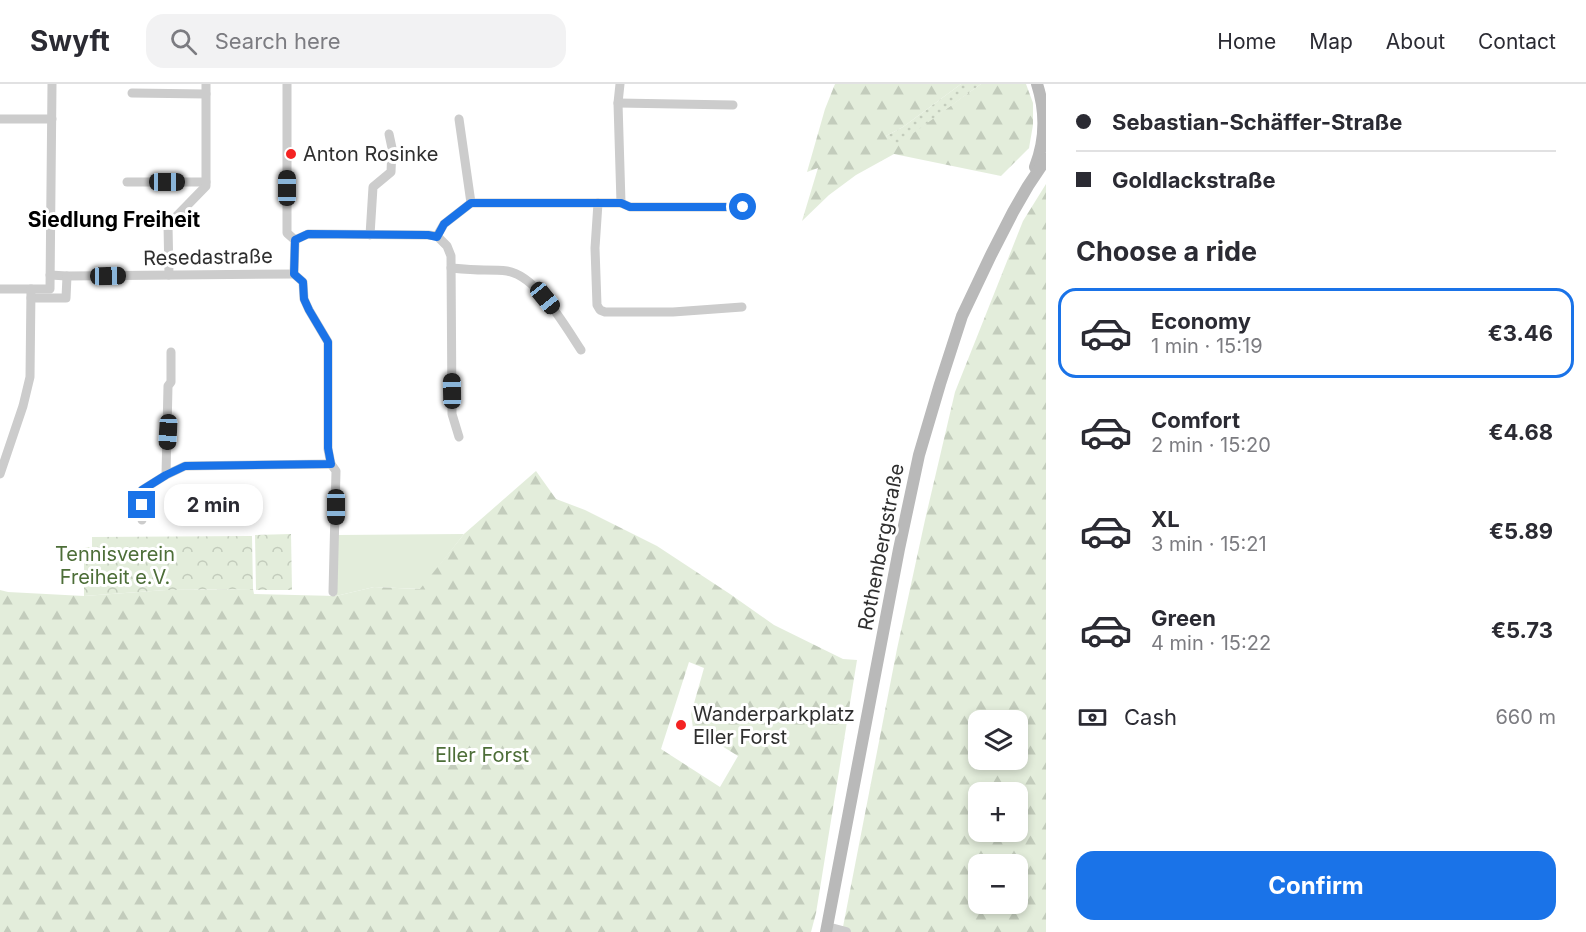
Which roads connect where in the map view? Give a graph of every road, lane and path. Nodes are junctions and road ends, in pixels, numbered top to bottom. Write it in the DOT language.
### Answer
graph roads {
  1 [pos="52,84"];
  2 [pos="287,84"];
  3 [pos="620,84"];
  4 [pos="1037,84"];
  5 [pos="206,89"];
  6 [pos="132,93"];
  7 [pos="618,103"];
  8 [pos="733,105"];
  9 [pos="1046,117"];
  10 [pos="0,119"];
  11 [pos="52,119"];
  12 [pos="459,119"];
  13 [pos="389,134"];
  14 [pos="1046,159"];
  15 [pos="127,182"];
  16 [pos="207,182"];
  17 [pos="1028,186"];
  18 [pos="471,203"];
  19 [pos="598,203"];
  20 [pos="621,203"];
  21 [pos="743,207"];
  22 [pos="370,235"];
  23 [pos="437,237"];
  24 [pos="295,240"];
  25 [pos="451,268"];
  26 [pos="294,274"];
  27 [pos="50,275"];
  28 [pos="169,275"];
  29 [pos="67,276"];
  30 [pos="0,289"];
  31 [pos="31,294"];
  32 [pos="742,307"];
  33 [pos="581,350"];
  34 [pos="171,352"];
  35 [pos="459,437"];
  36 [pos="331,464"];
  37 [pos="0,474"];
  38 [pos="166,475"];
  39 [pos="141,520"];
  40 [pos="333,592"];
  41 [pos="827,929"];
  42 [pos="846,932"];
  1 -- 11 [label="street"];
  2 -- 24 [label="street"];
  3 -- 7 [label="street"];
  4 -- 9 [label="main road"];
  5 -- 6 [label="street"];
  5 -- 16 [label="street"];
  7 -- 8 [label="street"];
  7 -- 20 [label="street"];
  9 -- 17 [label="main road, Rothenbergstraße"];
  10 -- 11 [label="street"];
  11 -- 27 [label="street"];
  12 -- 18 [label="street"];
  13 -- 22 [label="street"];
  14 -- 17 [label="main road, Rothenbergstraße"];
  15 -- 16 [label="street"];
  16 -- 28 [label="street"];
  17 -- 41 [label="main road, Rothenbergstraße"];
  18 -- 19 [label="street"];
  18 -- 23 [label="street"];
  19 -- 20 [label="street"];
  19 -- 32 [label="street"];
  20 -- 21 [label="street"];
  22 -- 23 [label="street"];
  22 -- 24 [label="street"];
  23 -- 25 [label="street"];
  24 -- 26 [label="street"];
  25 -- 33 [label="street"];
  25 -- 35 [label="street"];
  26 -- 28 [label="street, Resedastraße"];
  26 -- 36 [label="street"];
  27 -- 29 [label="street, Resedastraße"];
  27 -- 31 [label="street"];
  28 -- 29 [label="street, Resedastraße"];
  29 -- 31 [label="street"];
  30 -- 31 [label="street"];
  31 -- 37 [label="street"];
  34 -- 38 [label="street"];
  36 -- 38 [label="street"];
  36 -- 40 [label="street"];
  38 -- 39 [label="street"];
  41 -- 42 [label="street"];
}
